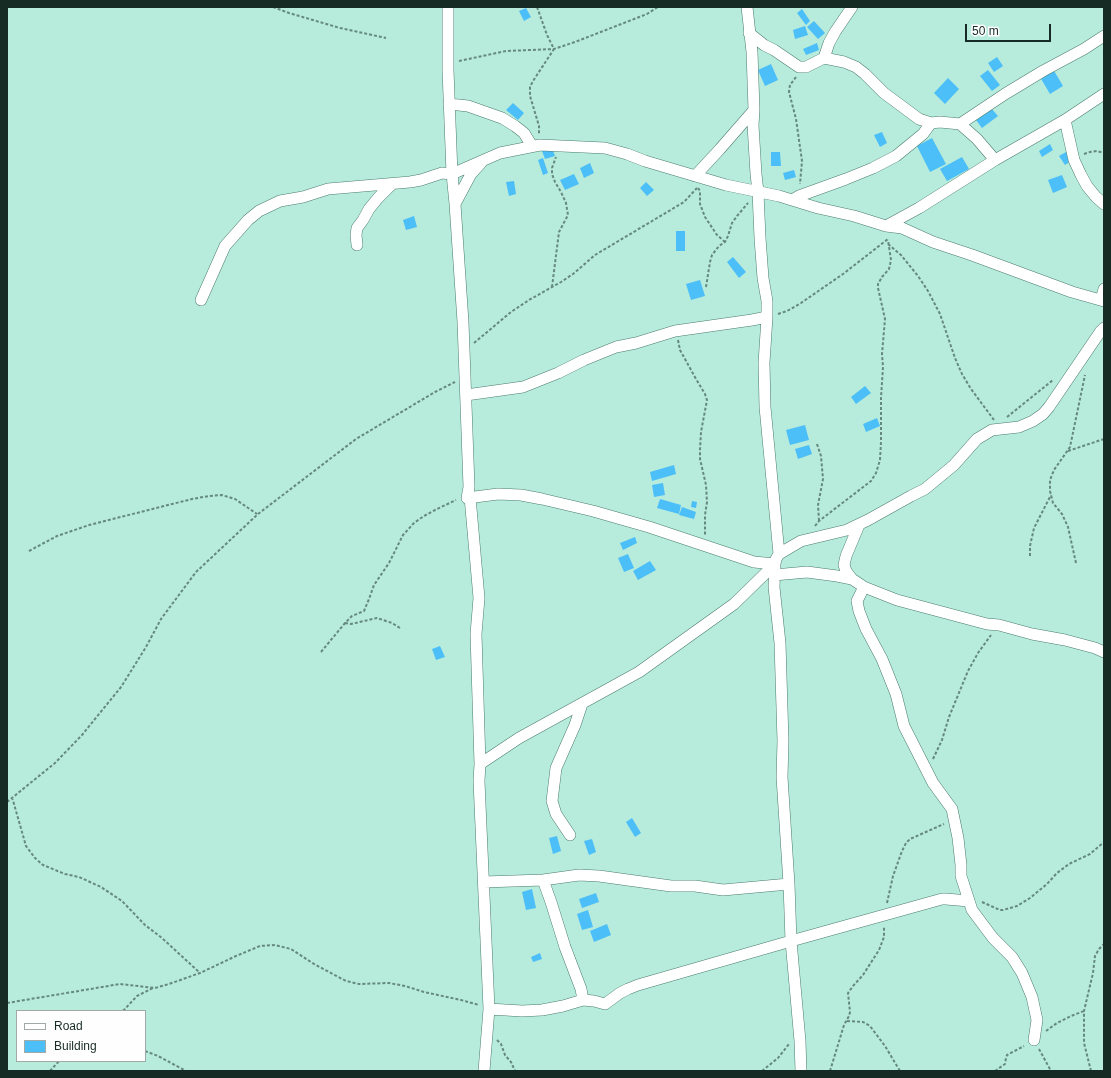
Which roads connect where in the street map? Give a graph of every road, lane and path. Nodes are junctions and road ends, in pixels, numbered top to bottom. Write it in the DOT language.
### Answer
graph roads {
  1 [pos="273,7"];
  2 [pos="448,7"];
  3 [pos="537,7"];
  4 [pos="658,7"];
  5 [pos="746,7"];
  6 [pos="852,7"];
  7 [pos="749,33"];
  8 [pos="1104,36"];
  9 [pos="386,38"];
  10 [pos="554,49"];
  11 [pos="824,58"];
  12 [pos="448,62"];
  13 [pos="806,67"];
  14 [pos="1104,94"];
  15 [pos="449,104"];
  16 [pos="754,110"];
  17 [pos="1065,120"];
  18 [pos="931,123"];
  19 [pos="960,124"];
  20 [pos="536,145"];
  21 [pos="556,146"];
  22 [pos="1104,153"];
  23 [pos="995,160"];
  24 [pos="1074,160"];
  25 [pos="483,161"];
  26 [pos="452,174"];
  27 [pos="697,180"];
  28 [pos="392,184"];
  29 [pos="758,193"];
  30 [pos="796,198"];
  31 [pos="455,204"];
  32 [pos="1104,204"];
  33 [pos="886,226"];
  34 [pos="902,228"];
  35 [pos="888,241"];
  36 [pos="725,242"];
  37 [pos="357,245"];
  38 [pos="552,287"];
  39 [pos="706,287"];
  40 [pos="1103,297"];
  41 [pos="201,300"];
  42 [pos="767,316"];
  43 [pos="1104,328"];
  44 [pos="675,331"];
  45 [pos="464,351"];
  46 [pos="1085,374"];
  47 [pos="1058,376"];
  48 [pos="465,377"];
  49 [pos="466,395"];
  50 [pos="997,427"];
  51 [pos="1104,439"];
  52 [pos="818,444"];
  53 [pos="1067,451"];
  54 [pos="1051,495"];
  55 [pos="468,497"];
  56 [pos="258,514"];
  57 [pos="819,521"];
  58 [pos="859,525"];
  59 [pos="806,540"];
  60 [pos="705,547"];
  61 [pos="29,551"];
  62 [pos="1030,556"];
  63 [pos="1076,563"];
  64 [pos="776,564"];
  65 [pos="852,579"];
  66 [pos="864,587"];
  67 [pos="345,623"];
  68 [pos="999,625"];
  69 [pos="400,628"];
  70 [pos="321,652"];
  71 [pos="1104,652"];
  72 [pos="582,704"];
  73 [pos="480,764"];
  74 [pos="926,771"];
  75 [pos="12,797"];
  76 [pos="7,802"];
  77 [pos="954,820"];
  78 [pos="570,835"];
  79 [pos="1104,842"];
  80 [pos="543,880"];
  81 [pos="484,882"];
  82 [pos="789,884"];
  83 [pos="969,901"];
  84 [pos="885,915"];
  85 [pos="790,941"];
  86 [pos="1104,944"];
  87 [pos="200,973"];
  88 [pos="155,988"];
  89 [pos="583,1000"];
  90 [pos="7,1003"];
  91 [pos="489,1009"];
  92 [pos="124,1010"];
  93 [pos="847,1021"];
  94 [pos="488,1028"];
  95 [pos="790,1040"];
  96 [pos="1034,1040"];
  97 [pos="146,1051"];
  98 [pos="58,1062"];
  99 [pos="50,1071"];
  100 [pos="186,1071"];
  101 [pos="484,1071"];
  102 [pos="515,1071"];
  103 [pos="762,1071"];
  104 [pos="801,1071"];
  105 [pos="830,1071"];
  106 [pos="900,1071"];
  107 [pos="1051,1071"];
  108 [pos="1091,1071"];
  1 -- 9 [label="path"];
  2 -- 12 [label="street"];
  3 -- 10 [label="path"];
  4 -- 10 [label="path"];
  5 -- 7 [label="street"];
  6 -- 11 [label="street"];
  7 -- 13 [label="street"];
  7 -- 16 [label="street"];
  8 -- 19 [label="street"];
  10 -- 12 [label="path"];
  10 -- 20 [label="path"];
  11 -- 13 [label="street"];
  11 -- 18 [label="street"];
  12 -- 15 [label="street"];
  13 -- 30 [label="path"];
  14 -- 17 [label="street"];
  15 -- 20 [label="street"];
  15 -- 26 [label="street"];
  16 -- 27 [label="street"];
  16 -- 29 [label="street"];
  17 -- 23 [label="street"];
  17 -- 24 [label="street"];
  18 -- 19 [label="street"];
  18 -- 30 [label="street"];
  19 -- 23 [label="street"];
  20 -- 21 [label="street"];
  20 -- 25 [label="street"];
  21 -- 27 [label="street"];
  21 -- 38 [label="path"];
  22 -- 24 [label="path"];
  23 -- 33 [label="street"];
  24 -- 32 [label="street"];
  25 -- 26 [label="street"];
  25 -- 31 [label="street"];
  26 -- 28 [label="street"];
  26 -- 31 [label="street"];
  27 -- 29 [label="street"];
  27 -- 36 [label="path"];
  27 -- 38 [label="path"];
  28 -- 37 [label="street"];
  28 -- 41 [label="street"];
  29 -- 30 [label="street"];
  29 -- 36 [label="path"];
  29 -- 42 [label="street"];
  30 -- 33 [label="street"];
  31 -- 45 [label="street"];
  33 -- 34 [label="street"];
  34 -- 35 [label="path"];
  34 -- 40 [label="street"];
  35 -- 42 [label="path"];
  35 -- 50 [label="path"];
  35 -- 57 [label="path"];
  36 -- 39 [label="path"];
  38 -- 45 [label="path"];
  42 -- 44 [label="street"];
  42 -- 64 [label="street"];
  43 -- 50 [label="street"];
  44 -- 49 [label="street"];
  44 -- 60 [label="path"];
  45 -- 48 [label="street"];
  46 -- 53 [label="path"];
  47 -- 50 [label="path"];
  48 -- 49 [label="street"];
  48 -- 56 [label="path"];
  49 -- 55 [label="street"];
  50 -- 58 [label="street"];
  51 -- 53 [label="path"];
  52 -- 57 [label="path"];
  53 -- 54 [label="path"];
  54 -- 62 [label="path"];
  54 -- 63 [label="path"];
  55 -- 60 [label="street"];
  55 -- 67 [label="path"];
  55 -- 73 [label="street"];
  56 -- 61 [label="path"];
  56 -- 75 [label="path"];
  57 -- 59 [label="path"];
  58 -- 59 [label="street"];
  58 -- 65 [label="street"];
  59 -- 64 [label="street"];
  60 -- 64 [label="street"];
  64 -- 65 [label="street"];
  64 -- 72 [label="street"];
  64 -- 82 [label="street"];
  65 -- 66 [label="street"];
  66 -- 68 [label="street"];
  66 -- 74 [label="street"];
  67 -- 69 [label="path"];
  67 -- 70 [label="path"];
  68 -- 71 [label="street"];
  68 -- 74 [label="path"];
  72 -- 73 [label="street"];
  72 -- 78 [label="street"];
  73 -- 81 [label="street"];
  74 -- 77 [label="street"];
  75 -- 76 [label="path"];
  75 -- 87 [label="path"];
  77 -- 83 [label="street"];
  77 -- 84 [label="path"];
  79 -- 83 [label="path"];
  80 -- 81 [label="street"];
  80 -- 82 [label="street"];
  80 -- 89 [label="street"];
  81 -- 91 [label="street"];
  82 -- 85 [label="street"];
  83 -- 84 [label="street"];
  83 -- 96 [label="street"];
  84 -- 85 [label="street"];
  84 -- 93 [label="path"];
  85 -- 89 [label="street"];
  85 -- 104 [label="street"];
  86 -- 108 [label="path"];
  87 -- 88 [label="path"];
  87 -- 91 [label="path"];
  88 -- 90 [label="path"];
  88 -- 92 [label="path"];
  89 -- 91 [label="street"];
  91 -- 94 [label="street"];
  93 -- 105 [label="path"];
  93 -- 106 [label="path"];
  94 -- 101 [label="street"];
  94 -- 102 [label="path"];
  95 -- 103 [label="path"];
  96 -- 107 [label="path"];
  97 -- 100 [label="path"];
  98 -- 99 [label="path"];
}
